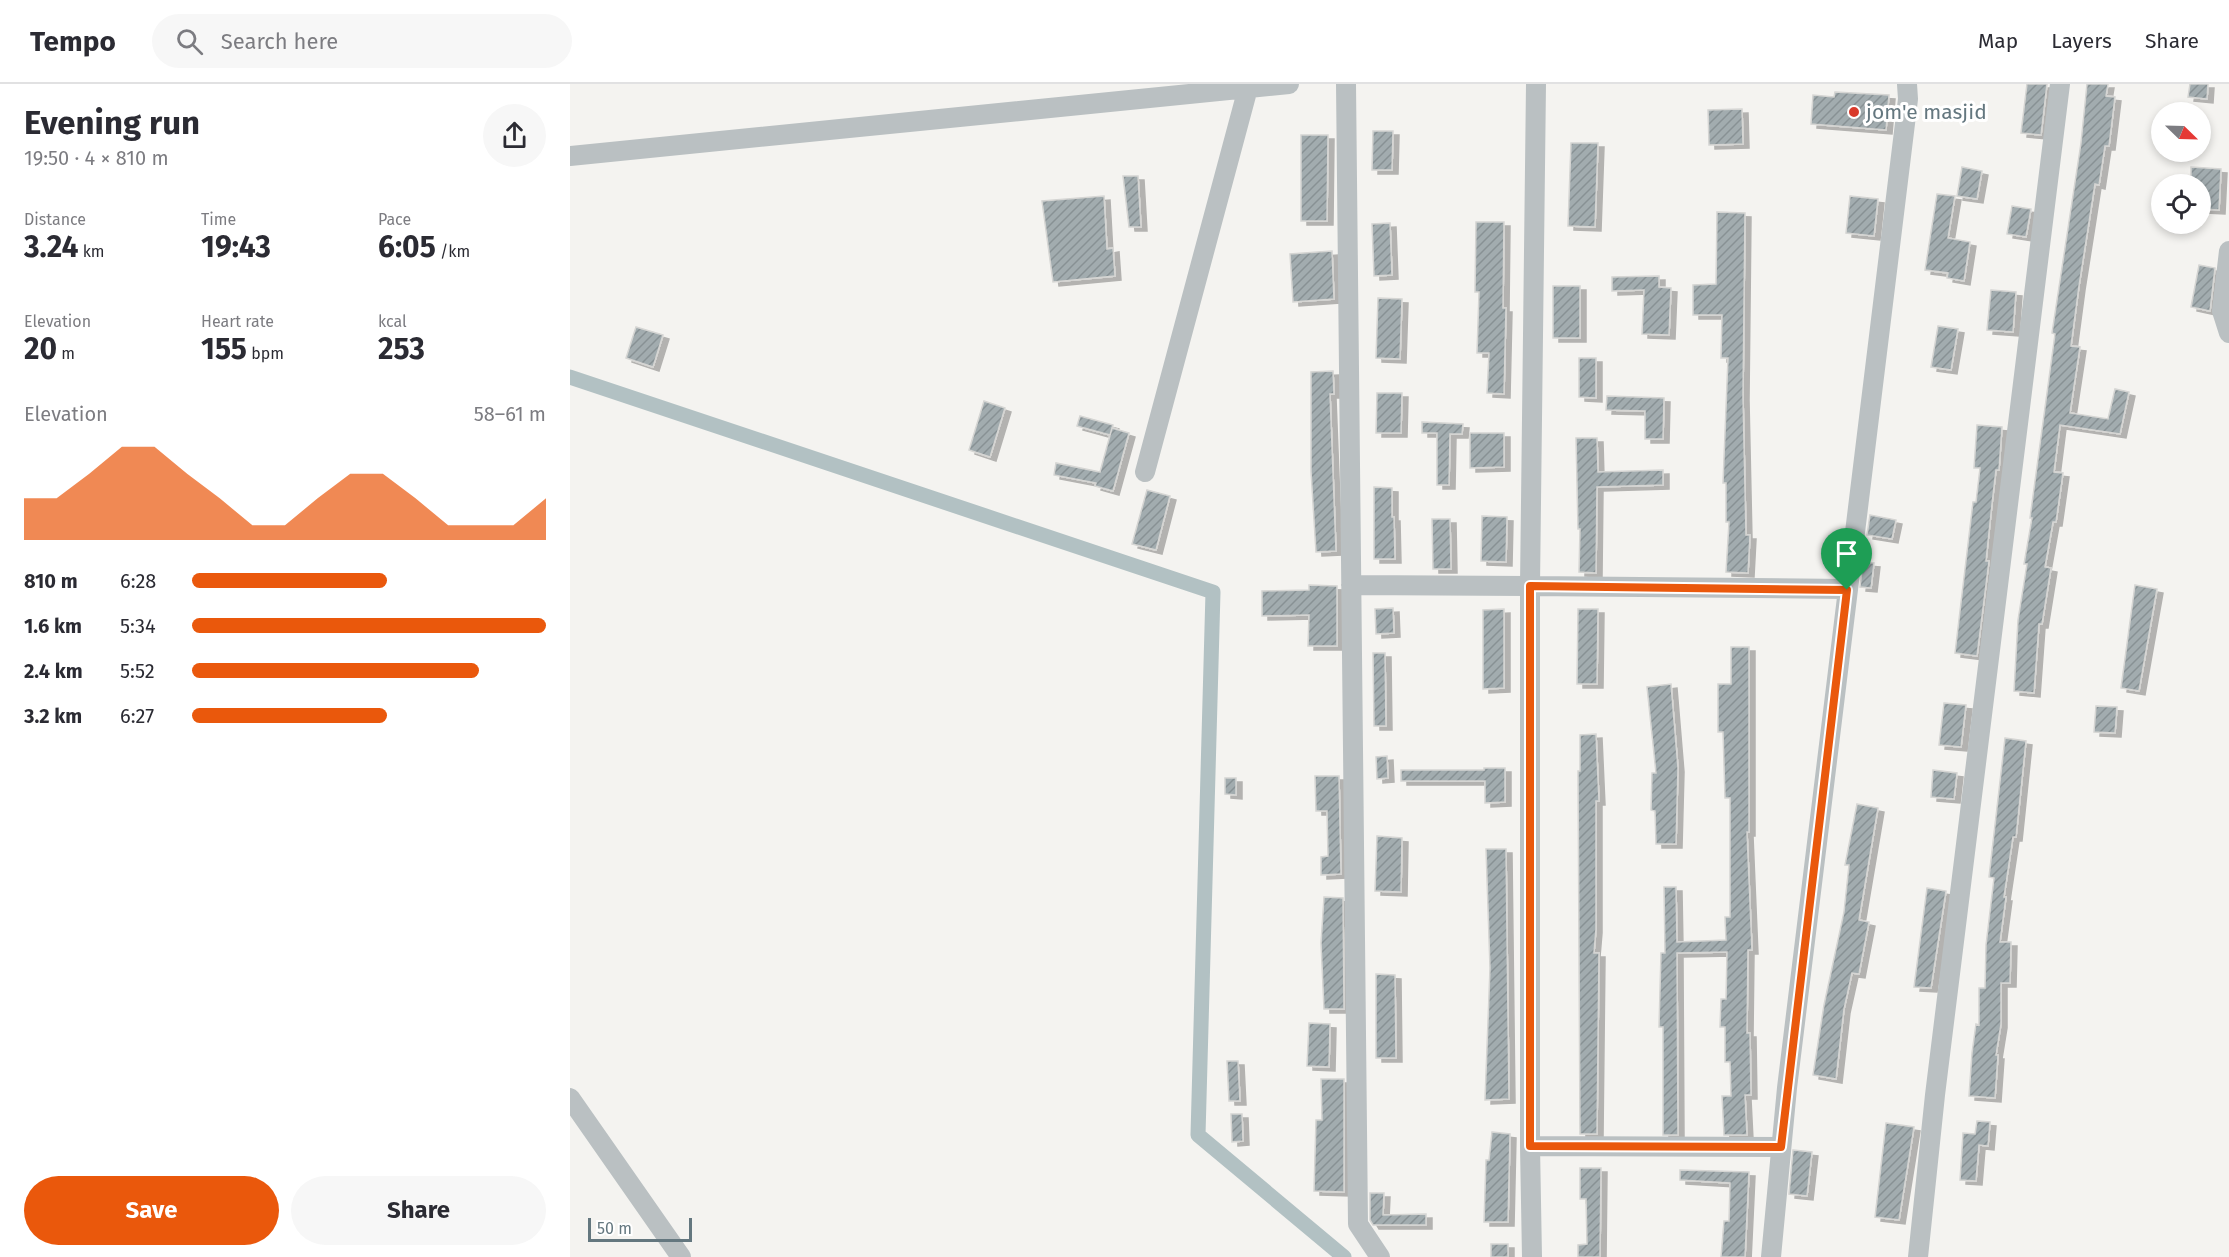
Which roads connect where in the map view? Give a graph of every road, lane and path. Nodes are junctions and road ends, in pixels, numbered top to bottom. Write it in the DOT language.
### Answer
graph roads {
  1 [pos="1289,84"];
  2 [pos="1346,84"];
  3 [pos="1536,84"];
  4 [pos="1907,84"];
  5 [pos="2060,84"];
  6 [pos="1248,88"];
  7 [pos="570,156"];
  8 [pos="2229,251"];
  9 [pos="2229,333"];
  10 [pos="1145,472"];
  11 [pos="1351,585"];
  12 [pos="1530,586"];
  13 [pos="1847,590"];
  14 [pos="570,1098"];
  15 [pos="1530,1146"];
  16 [pos="1781,1147"];
  17 [pos="681,1257"];
  18 [pos="1380,1257"];
  19 [pos="1532,1257"];
  20 [pos="1771,1257"];
  21 [pos="1918,1257"];
  1 -- 6 [label="street"];
  2 -- 11 [label="street"];
  3 -- 12 [label="street"];
  4 -- 13 [label="street"];
  5 -- 21 [label="street"];
  6 -- 7 [label="street"];
  6 -- 10 [label="street"];
  8 -- 9 [label="street"];
  11 -- 12 [label="street"];
  11 -- 18 [label="street"];
  12 -- 13 [label="street"];
  12 -- 15 [label="street"];
  13 -- 16 [label="street"];
  14 -- 17 [label="street"];
  15 -- 16 [label="street"];
  15 -- 19 [label="street"];
  16 -- 20 [label="street"];
}
